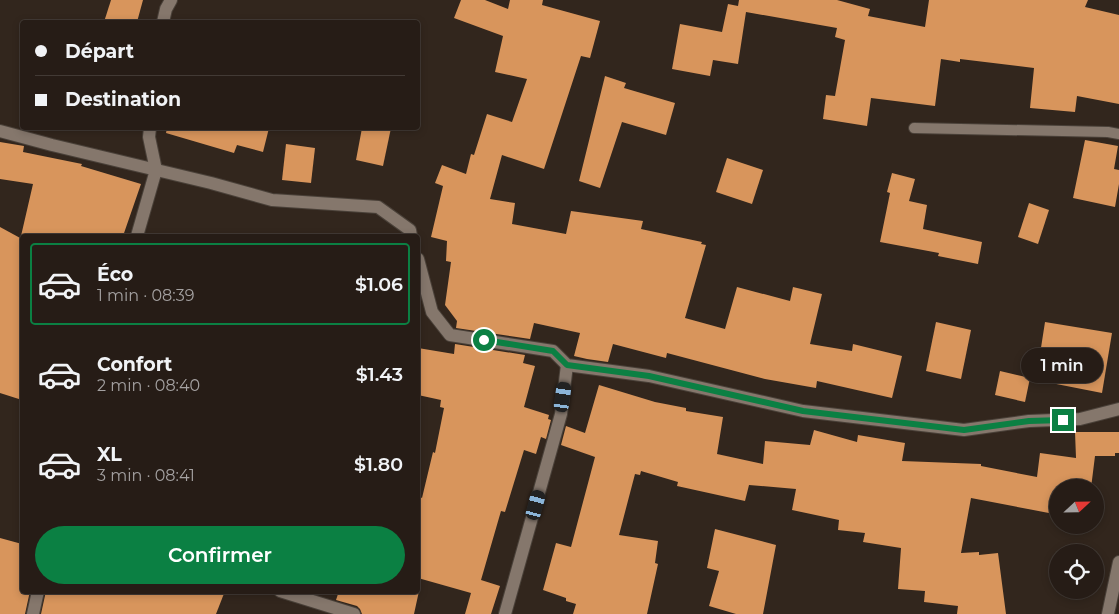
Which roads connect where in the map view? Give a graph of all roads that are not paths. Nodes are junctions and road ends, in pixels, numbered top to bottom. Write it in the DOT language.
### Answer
graph roads {
  1 [pos="171,0"];
  2 [pos="163,20"];
  3 [pos="914,128"];
  4 [pos="150,130"];
  5 [pos="0,131"];
  6 [pos="1119,134"];
  7 [pos="156,170"];
  8 [pos="138,234"];
  9 [pos="411,234"];
  10 [pos="420,267"];
  11 [pos="567,365"];
  12 [pos="1119,409"];
  13 [pos="1119,562"];
  14 [pos="37,594"];
  15 [pos="290,594"];
  16 [pos="33,614"];
  17 [pos="354,614"];
  18 [pos="505,614"];
  19 [pos="1108,614"];
  1 -- 2 [label="street"];
  3 -- 6 [label="lane"];
  4 -- 7 [label="street"];
  5 -- 7 [label="street"];
  7 -- 8 [label="street"];
  7 -- 9 [label="street"];
  10 -- 11 [label="street"];
  11 -- 12 [label="street"];
  11 -- 18 [label="street"];
  13 -- 19 [label="street"];
  14 -- 16 [label="street"];
  15 -- 17 [label="street"];
}
